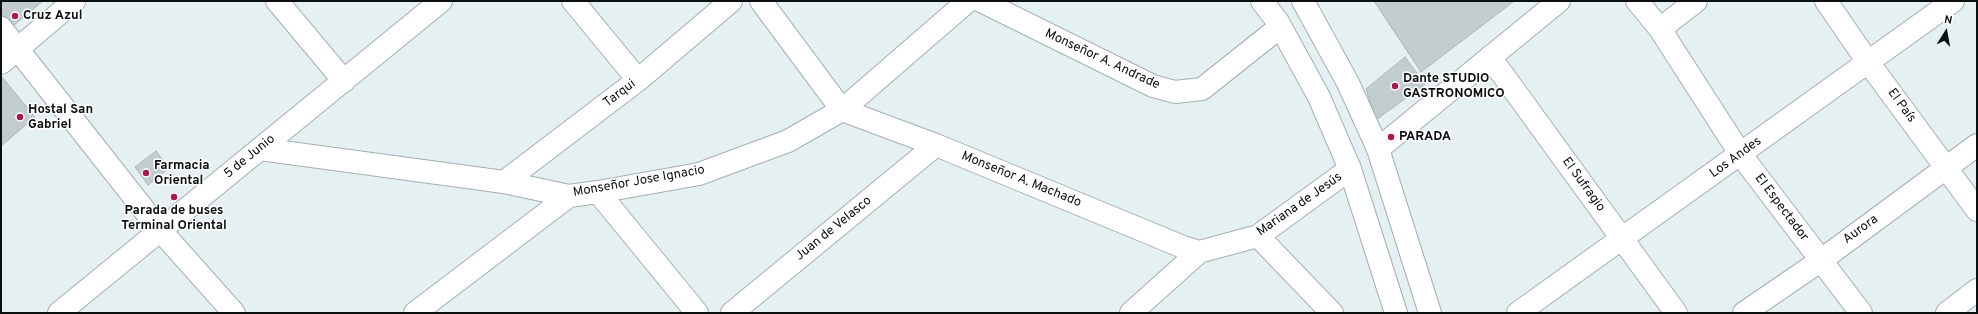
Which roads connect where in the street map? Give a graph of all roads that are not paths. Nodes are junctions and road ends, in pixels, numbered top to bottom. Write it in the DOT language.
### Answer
graph roads {
  1 [pos="74,1"];
  2 [pos="277,1"];
  3 [pos="441,1"];
  4 [pos="573,1"];
  5 [pos="731,1"];
  6 [pos="761,1"];
  7 [pos="968,1"];
  8 [pos="981,1"];
  9 [pos="1262,1"];
  10 [pos="1558,1"];
  11 [pos="1637,1"];
  12 [pos="1696,1"];
  13 [pos="1826,1"];
  14 [pos="1953,1"];
  15 [pos="1306,2"];
  16 [pos="1280,27"];
  17 [pos="1,28"];
  18 [pos="1660,29"];
  19 [pos="18,49"];
  20 [pos="1490,58"];
  21 [pos="1868,62"];
  22 [pos="1,63"];
  23 [pos="638,80"];
  24 [pos="344,81"];
  25 [pos="842,110"];
  26 [pos="936,145"];
  27 [pos="1977,145"];
  28 [pos="1378,148"];
  29 [pos="260,149"];
  30 [pos="1741,154"];
  31 [pos="1946,168"];
  32 [pos="1350,169"];
  33 [pos="504,182"];
  34 [pos="598,192"];
  35 [pos="569,196"];
  36 [pos="1977,210"];
  37 [pos="160,230"];
  38 [pos="1258,236"];
  39 [pos="1622,239"];
  40 [pos="1199,252"];
  41 [pos="1820,261"];
  42 [pos="1977,290"];
  43 [pos="59,313"];
  44 [pos="234,313"];
  45 [pos="415,313"];
  46 [pos="697,313"];
  47 [pos="732,313"];
  48 [pos="1131,313"];
  49 [pos="1332,313"];
  50 [pos="1396,313"];
  51 [pos="1430,313"];
  52 [pos="1518,313"];
  53 [pos="1676,313"];
  54 [pos="1744,313"];
  55 [pos="1861,313"];
  56 [pos="1947,313"];
  1 -- 19 [label="street"];
  2 -- 24 [label="street"];
  3 -- 24 [label="street, 5 de Junio"];
  4 -- 23 [label="street"];
  5 -- 23 [label="street, Tarqui"];
  6 -- 25 [label="street"];
  7 -- 25 [label="street, Monseñor Jose Ignacio"];
  8 -- 16 [label="street, Monseñor A. Andrade"];
  9 -- 16 [label="street"];
  10 -- 20 [label="street"];
  11 -- 18 [label="street, El Espectador"];
  12 -- 18 [label="street"];
  13 -- 21 [label="street, El País"];
  14 -- 21 [label="street, Los Andes"];
  15 -- 28 [label="street"];
  16 -- 32 [label="street"];
  17 -- 19 [label="street"];
  18 -- 30 [label="street, El Espectador"];
  19 -- 22 [label="street"];
  19 -- 37 [label="street"];
  20 -- 28 [label="street"];
  20 -- 39 [label="street, El Sufragio"];
  21 -- 30 [label="street, Los Andes"];
  21 -- 31 [label="street, El País"];
  23 -- 33 [label="street, Tarqui"];
  24 -- 29 [label="street, 5 de Junio"];
  25 -- 26 [label="street, Monseñor A. Machado"];
  25 -- 34 [label="street, Monseñor Jose Ignacio"];
  26 -- 40 [label="street, Monseñor A. Machado"];
  26 -- 47 [label="street, Juan de Velasco"];
  27 -- 31 [label="street, Aurora"];
  28 -- 51 [label="street"];
  29 -- 33 [label="street, Monseñor Jose Ignacio"];
  29 -- 37 [label="street, 5 de Junio"];
  30 -- 39 [label="street, Los Andes"];
  30 -- 41 [label="street, El Espectador"];
  31 -- 36 [label="street, El País"];
  31 -- 41 [label="street, Aurora"];
  32 -- 38 [label="street, Mariana de Jesús"];
  32 -- 50 [label="street"];
  33 -- 35 [label="street, Monseñor Jose Ignacio"];
  34 -- 35 [label="street, Monseñor Jose Ignacio"];
  34 -- 46 [label="street"];
  35 -- 45 [label="street"];
  37 -- 43 [label="street, 5 de Junio"];
  37 -- 44 [label="street"];
  38 -- 40 [label="street, Mariana de Jesús"];
  38 -- 49 [label="street"];
  39 -- 52 [label="street, Los Andes"];
  39 -- 53 [label="street, El Sufragio"];
  40 -- 48 [label="street, Mariana de Jesús"];
  41 -- 54 [label="street, Aurora"];
  41 -- 55 [label="street, El Espectador"];
  42 -- 56 [label="street"];
}
